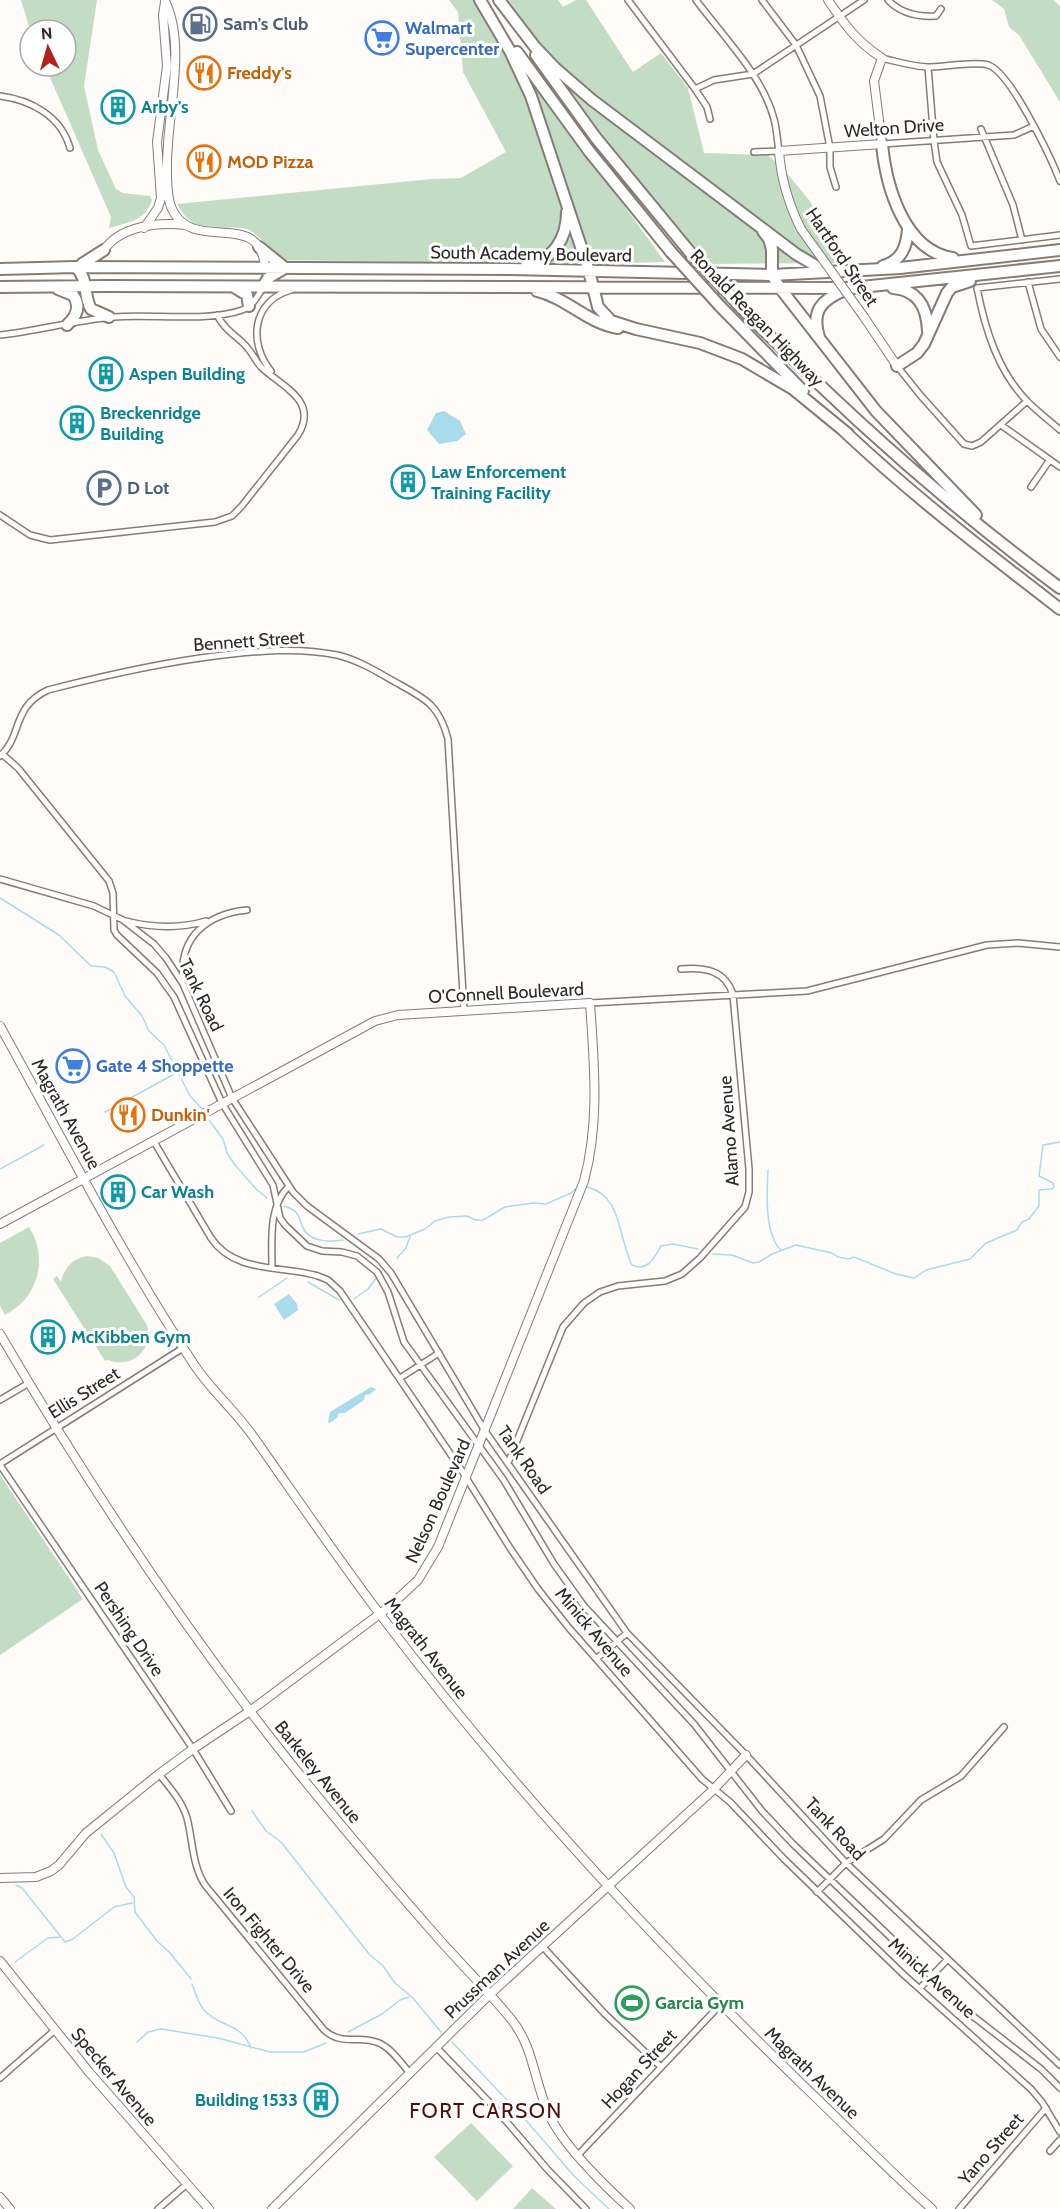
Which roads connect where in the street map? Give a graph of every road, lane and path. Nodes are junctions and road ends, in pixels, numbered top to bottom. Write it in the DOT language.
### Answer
graph roads {
  1 [pos="165,0"];
  2 [pos="481,0"];
  3 [pos="498,0"];
  4 [pos="628,0"];
  5 [pos="696,0"];
  6 [pos="762,0"];
  7 [pos="828,0"];
  8 [pos="864,0"];
  9 [pos="888,0"];
  10 [pos="941,9"];
  11 [pos="839,16"];
  12 [pos="796,45"];
  13 [pos="882,58"];
  14 [pos="928,67"];
  15 [pos="753,74"];
  16 [pos="695,89"];
  17 [pos="164,95"];
  18 [pos="0,96"];
  19 [pos="710,119"];
  20 [pos="1034,126"];
  21 [pos="981,129"];
  22 [pos="158,131"];
  23 [pos="168,133"];
  24 [pos="984,137"];
  25 [pos="934,141"];
  26 [pos="882,144"];
  27 [pos="70,148"];
  28 [pos="830,148"];
  29 [pos="779,151"];
  30 [pos="754,152"];
  31 [pos="166,161"];
  32 [pos="1060,181"];
  33 [pos="836,188"];
  34 [pos="567,203"];
  35 [pos="185,225"];
  36 [pos="760,227"];
  37 [pos="144,228"];
  38 [pos="908,228"];
  39 [pos="1060,235"];
  40 [pos="1022,240"];
  41 [pos="259,247"];
  42 [pos="104,250"];
  43 [pos="1060,250"];
  44 [pos="974,259"];
  45 [pos="1060,266"];
  46 [pos="76,267"];
  47 [pos="99,267"];
  48 [pos="265,268"];
  49 [pos="285,268"];
  50 [pos="0,269"];
  51 [pos="510,269"];
  52 [pos="589,271"];
  53 [pos="841,271"];
  54 [pos="859,271"];
  55 [pos="999,273"];
  56 [pos="772,274"];
  57 [pos="1060,279"];
  58 [pos="1028,282"];
  59 [pos="49,286"];
  60 [pos="86,286"];
  61 [pos="109,286"];
  62 [pos="238,286"];
  63 [pos="875,286"];
  64 [pos="263,287"];
  65 [pos="302,287"];
  66 [pos="592,287"];
  67 [pos="751,287"];
  68 [pos="0,288"];
  69 [pos="525,288"];
  70 [pos="780,288"];
  71 [pos="852,288"];
  72 [pos="89,305"];
  73 [pos="249,306"];
  74 [pos="217,315"];
  75 [pos="109,318"];
  76 [pos="67,325"];
  77 [pos="636,329"];
  78 [pos="0,335"];
  79 [pos="928,336"];
  80 [pos="820,340"];
  81 [pos="1060,357"];
  82 [pos="897,366"];
  83 [pos="275,377"];
  84 [pos="1027,401"];
  85 [pos="1000,425"];
  86 [pos="1060,430"];
  87 [pos="848,434"];
  88 [pos="1049,461"];
  89 [pos="1060,467"];
  90 [pos="1031,487"];
  91 [pos="0,515"];
  92 [pos="999,540"];
  93 [pos="1060,588"];
  94 [pos="1060,609"];
  95 [pos="1,755"];
  96 [pos="0,879"];
  97 [pos="247,910"];
  98 [pos="113,915"];
  99 [pos="123,920"];
  100 [pos="210,920"];
  101 [pos="1060,947"];
  102 [pos="681,969"];
  103 [pos="183,984"];
  104 [pos="733,995"];
  105 [pos="590,1003"];
  106 [pos="464,1011"];
  107 [pos="0,1026"];
  108 [pos="232,1098"];
  109 [pos="222,1103"];
  110 [pos="153,1140"];
  111 [pos="84,1178"];
  112 [pos="289,1186"];
  113 [pos="278,1202"];
  114 [pos="0,1224"];
  115 [pos="272,1268"];
  116 [pos="0,1334"];
  117 [pos="183,1348"];
  118 [pos="439,1353"];
  119 [pos="420,1365"];
  120 [pos="400,1378"];
  121 [pos="28,1383"];
  122 [pos="0,1400"];
  123 [pos="57,1428"];
  124 [pos="485,1431"];
  125 [pos="479,1445"];
  126 [pos="508,1463"];
  127 [pos="0,1465"];
  128 [pos="466,1477"];
  129 [pos="380,1614"];
  130 [pos="627,1633"];
  131 [pos="618,1641"];
  132 [pos="596,1659"];
  133 [pos="250,1711"];
  134 [pos="1004,1727"];
  135 [pos="193,1749"];
  136 [pos="746,1755"];
  137 [pos="732,1771"];
  138 [pos="159,1774"];
  139 [pos="713,1790"];
  140 [pos="231,1811"];
  141 [pos="846,1863"];
  142 [pos="0,1878"];
  143 [pos="830,1879"];
  144 [pos="608,1885"];
  145 [pos="817,1892"];
  146 [pos="542,1946"];
  147 [pos="0,1960"];
  148 [pos="947,1960"];
  149 [pos="931,1977"];
  150 [pos="920,1988"];
  151 [pos="489,1995"];
  152 [pos="721,2004"];
  153 [pos="55,2030"];
  154 [pos="436,2047"];
  155 [pos="1060,2065"];
  156 [pos="661,2067"];
  157 [pos="410,2073"];
  158 [pos="0,2078"];
  159 [pos="1060,2088"];
  160 [pos="1046,2108"];
  161 [pos="1060,2132"];
  162 [pos="1060,2139"];
  163 [pos="1050,2151"];
  164 [pos="578,2155"];
  165 [pos="187,2184"];
  166 [pos="0,2197"];
  167 [pos="10,2209"];
  168 [pos="158,2209"];
  169 [pos="209,2209"];
  170 [pos="272,2209"];
  171 [pos="586,2209"];
  172 [pos="630,2209"];
  173 [pos="932,2209"];
  174 [pos="959,2209"];
  1 -- 17 [label="street"];
  1 -- 23 [label="street"];
  2 -- 34 [label="highway"];
  2 -- 87 [label="highway, Ronald Reagan Highway, bridge"];
  3 -- 36 [label="highway"];
  3 -- 92 [label="highway, Ronald Reagan Highway, bridge"];
  4 -- 16 [label="street"];
  5 -- 15 [label="street, Hartford Street"];
  6 -- 12 [label="street"];
  7 -- 11 [label="street"];
  8 -- 11 [label="street"];
  9 -- 10 [label="street"];
  11 -- 12 [label="street"];
  11 -- 13 [label="street"];
  12 -- 15 [label="street"];
  12 -- 28 [label="street"];
  13 -- 14 [label="street"];
  13 -- 26 [label="street"];
  14 -- 20 [label="street"];
  14 -- 25 [label="street"];
  15 -- 16 [label="street"];
  15 -- 29 [label="street, Hartford Street"];
  16 -- 19 [label="street"];
  17 -- 22 [label="street"];
  17 -- 23 [label="street"];
  18 -- 27 [label="street"];
  20 -- 24 [label="street, Welton Drive"];
  20 -- 32 [label="street"];
  21 -- 24 [label="street"];
  22 -- 31 [label="street"];
  22 -- 37 [label="street"];
  23 -- 31 [label="street"];
  24 -- 25 [label="street, Welton Drive"];
  24 -- 40 [label="street"];
  25 -- 26 [label="street, Welton Drive"];
  25 -- 40 [label="street"];
  26 -- 28 [label="street, Welton Drive"];
  26 -- 38 [label="highway"];
  28 -- 29 [label="street, Welton Drive"];
  28 -- 33 [label="street"];
  29 -- 30 [label="street, Welton Drive"];
  29 -- 82 [label="street, Hartford Street, bridge"];
  31 -- 35 [label="street"];
  34 -- 51 [label="highway"];
  34 -- 52 [label="highway"];
  35 -- 37 [label="street"];
  35 -- 41 [label="street"];
  36 -- 53 [label="highway"];
  36 -- 56 [label="highway"];
  37 -- 42 [label="street"];
  38 -- 44 [label="highway"];
  38 -- 54 [label="highway"];
  39 -- 40 [label="street"];
  41 -- 48 [label="street"];
  41 -- 49 [label="highway"];
  42 -- 46 [label="highway"];
  42 -- 47 [label="street"];
  43 -- 44 [label="highway, South Academy Boulevard"];
  44 -- 54 [label="highway, South Academy Boulevard"];
  45 -- 55 [label="highway, South Academy Boulevard"];
  46 -- 47 [label="highway, South Academy Boulevard"];
  46 -- 50 [label="highway, South Academy Boulevard"];
  46 -- 60 [label="highway"];
  47 -- 48 [label="highway, South Academy Boulevard"];
  47 -- 61 [label="highway"];
  48 -- 49 [label="highway, South Academy Boulevard"];
  48 -- 62 [label="highway"];
  49 -- 51 [label="highway, South Academy Boulevard"];
  49 -- 64 [label="highway"];
  51 -- 52 [label="highway, South Academy Boulevard"];
  52 -- 56 [label="highway, South Academy Boulevard"];
  52 -- 66 [label="highway"];
  53 -- 54 [label="highway, South Academy Boulevard"];
  53 -- 56 [label="highway, South Academy Boulevard"];
  55 -- 63 [label="highway, South Academy Boulevard"];
  55 -- 79 [label="highway"];
  56 -- 67 [label="highway"];
  56 -- 70 [label="highway"];
  57 -- 58 [label="street"];
  58 -- 81 [label="street"];
  58 -- 84 [label="street"];
  59 -- 60 [label="highway, South Academy Boulevard"];
  59 -- 68 [label="highway, South Academy Boulevard"];
  59 -- 76 [label="highway"];
  60 -- 61 [label="highway, South Academy Boulevard"];
  60 -- 72 [label="highway"];
  61 -- 62 [label="highway, South Academy Boulevard"];
  61 -- 72 [label="highway"];
  62 -- 64 [label="highway, South Academy Boulevard"];
  62 -- 73 [label="highway"];
  63 -- 71 [label="highway, South Academy Boulevard"];
  63 -- 79 [label="highway"];
  64 -- 65 [label="highway, South Academy Boulevard"];
  64 -- 73 [label="street"];
  65 -- 69 [label="highway, South Academy Boulevard"];
  65 -- 83 [label="street"];
  66 -- 67 [label="highway, South Academy Boulevard"];
  66 -- 69 [label="highway, South Academy Boulevard"];
  66 -- 77 [label="highway"];
  67 -- 70 [label="highway, South Academy Boulevard"];
  69 -- 77 [label="highway"];
  70 -- 71 [label="highway, South Academy Boulevard"];
  70 -- 80 [label="highway"];
  71 -- 80 [label="highway"];
  72 -- 75 [label="highway"];
  73 -- 74 [label="street"];
  74 -- 75 [label="street"];
  74 -- 83 [label="street"];
  75 -- 76 [label="street"];
  76 -- 78 [label="street"];
  77 -- 87 [label="highway"];
  79 -- 82 [label="highway"];
  80 -- 92 [label="highway"];
  82 -- 85 [label="street, Hartford Street"];
  83 -- 91 [label="street"];
  84 -- 85 [label="street, Hartford Street"];
  84 -- 86 [label="street"];
  85 -- 88 [label="street"];
  87 -- 94 [label="highway, Ronald Reagan Highway"];
  88 -- 89 [label="street"];
  88 -- 90 [label="street"];
  92 -- 93 [label="highway, Ronald Reagan Highway"];
  95 -- 98 [label="street"];
  95 -- 106 [label="street, Bennett Street"];
  96 -- 98 [label="street, Tank Road"];
  97 -- 100 [label="street"];
  98 -- 99 [label="street, Tank Road"];
  98 -- 109 [label="street"];
  99 -- 100 [label="street"];
  99 -- 103 [label="street, Tank Road"];
  100 -- 103 [label="street"];
  101 -- 104 [label="street, O'Connell Boulevard"];
  102 -- 104 [label="street"];
  103 -- 108 [label="street, Tank Road"];
  104 -- 105 [label="street, O'Connell Boulevard"];
  104 -- 126 [label="street, Alamo Avenue"];
  105 -- 106 [label="street, O'Connell Boulevard"];
  105 -- 124 [label="street, Nelson Boulevard"];
  106 -- 108 [label="street, O'Connell Boulevard"];
  107 -- 111 [label="street, Magrath Avenue"];
  108 -- 109 [label="street, O'Connell Boulevard"];
  108 -- 112 [label="street, Tank Road"];
  109 -- 110 [label="street, O'Connell Boulevard"];
  109 -- 113 [label="street"];
  110 -- 111 [label="street, O'Connell Boulevard"];
  110 -- 115 [label="street, Minick Avenue"];
  111 -- 114 [label="street, O'Connell Boulevard"];
  111 -- 117 [label="street, Magrath Avenue"];
  112 -- 113 [label="street"];
  112 -- 118 [label="street, Tank Road"];
  113 -- 115 [label="street"];
  113 -- 119 [label="street"];
  115 -- 120 [label="street, Minick Avenue"];
  116 -- 121 [label="street, Barkeley Avenue"];
  117 -- 123 [label="street, Ellis Street"];
  117 -- 129 [label="street, Magrath Avenue"];
  118 -- 119 [label="street"];
  118 -- 124 [label="street, Tank Road"];
  119 -- 120 [label="street"];
  119 -- 125 [label="street"];
  120 -- 128 [label="street, Minick Avenue"];
  121 -- 122 [label="street"];
  121 -- 123 [label="street, Barkeley Avenue"];
  123 -- 127 [label="street, Ellis Street"];
  123 -- 133 [label="street, Barkeley Avenue"];
  124 -- 125 [label="street, Nelson Boulevard"];
  124 -- 126 [label="street, Tank Road"];
  125 -- 128 [label="street, Nelson Boulevard"];
  125 -- 131 [label="street"];
  126 -- 130 [label="street, Tank Road"];
  127 -- 135 [label="street, Pershing Drive"];
  128 -- 129 [label="street, Nelson Boulevard"];
  128 -- 132 [label="street, Minick Avenue"];
  129 -- 133 [label="street, Nelson Boulevard"];
  129 -- 144 [label="street, Magrath Avenue"];
  130 -- 131 [label="street"];
  130 -- 136 [label="street, Tank Road"];
  131 -- 132 [label="street"];
  131 -- 137 [label="street"];
  132 -- 139 [label="street, Minick Avenue"];
  133 -- 135 [label="street, Nelson Boulevard"];
  133 -- 151 [label="street, Barkeley Avenue"];
  134 -- 141 [label="street"];
  135 -- 138 [label="street, Nelson Boulevard"];
  135 -- 140 [label="street, Pershing Drive"];
  136 -- 137 [label="street, Prussman Avenue"];
  136 -- 141 [label="street, Tank Road"];
  137 -- 139 [label="street, Prussman Avenue"];
  137 -- 143 [label="street"];
  138 -- 142 [label="street, Nelson Boulevard"];
  138 -- 157 [label="street, Iron Fighter Drive"];
  139 -- 144 [label="street, Prussman Avenue"];
  139 -- 145 [label="street, Minick Avenue"];
  141 -- 143 [label="street"];
  141 -- 148 [label="street, Tank Road"];
  143 -- 145 [label="street"];
  143 -- 149 [label="street"];
  144 -- 146 [label="street, Prussman Avenue"];
  144 -- 152 [label="street, Magrath Avenue"];
  145 -- 150 [label="street, Minick Avenue"];
  146 -- 151 [label="street, Prussman Avenue"];
  146 -- 156 [label="street"];
  147 -- 153 [label="street, Specker Avenue"];
  148 -- 149 [label="street"];
  148 -- 155 [label="street, Tank Road"];
  149 -- 150 [label="street"];
  149 -- 159 [label="street"];
  150 -- 160 [label="street, Minick Avenue"];
  151 -- 154 [label="street, Prussman Avenue"];
  151 -- 164 [label="street, Barkeley Avenue"];
  152 -- 156 [label="street, Hogan Street"];
  152 -- 173 [label="street, Magrath Avenue"];
  153 -- 158 [label="street"];
  153 -- 165 [label="street, Specker Avenue"];
  154 -- 157 [label="street, Prussman Avenue"];
  154 -- 171 [label="street"];
  156 -- 164 [label="street, Hogan Street"];
  157 -- 170 [label="street, Prussman Avenue"];
  160 -- 161 [label="street, Minick Avenue"];
  160 -- 174 [label="street, Yano Street"];
  162 -- 163 [label="street"];
  164 -- 172 [label="street, Barkeley Avenue"];
  165 -- 168 [label="street"];
  165 -- 169 [label="street, Specker Avenue"];
  166 -- 167 [label="street"];
}
